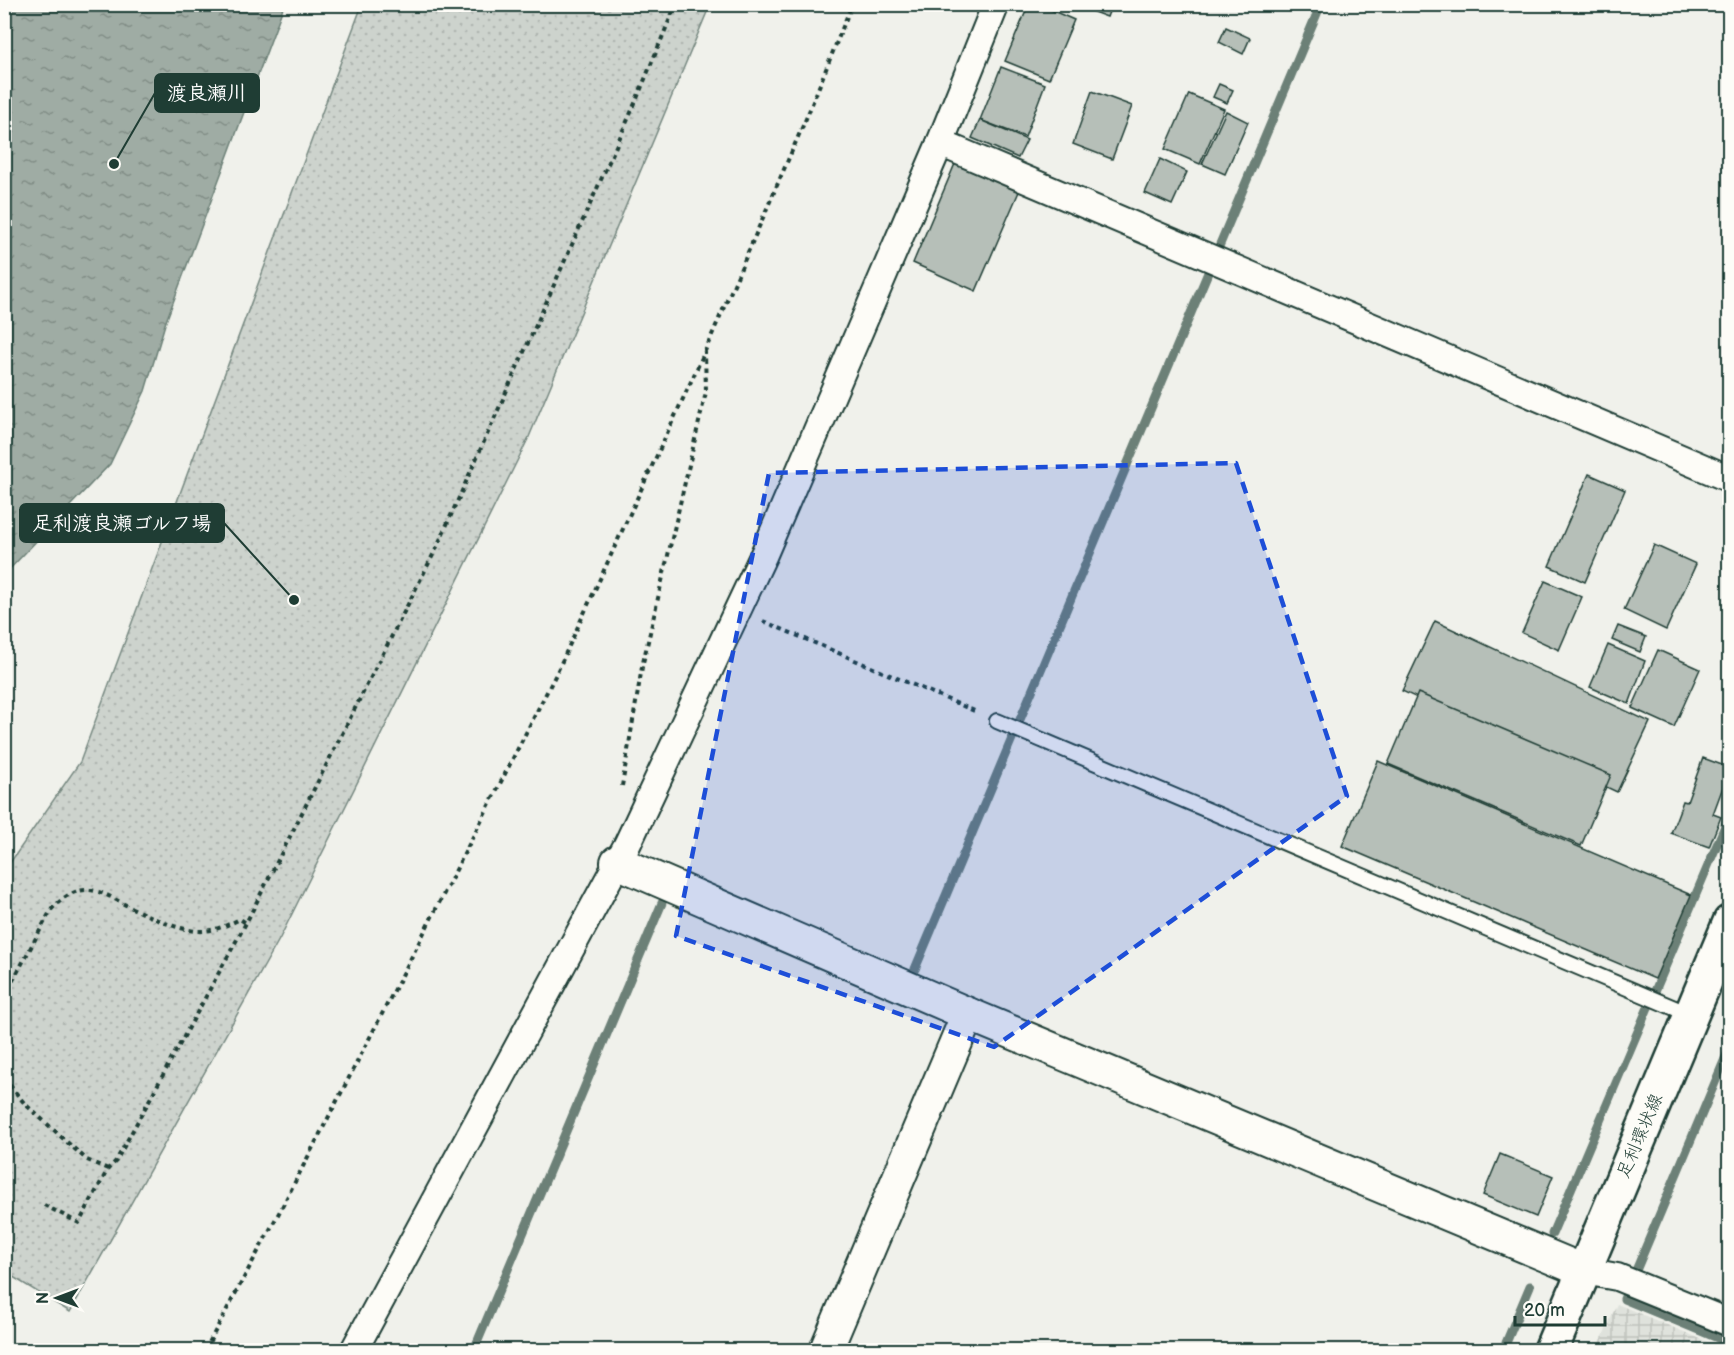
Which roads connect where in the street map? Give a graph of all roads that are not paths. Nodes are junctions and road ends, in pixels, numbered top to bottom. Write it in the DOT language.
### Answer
graph roads {
  1 [pos="996,4"];
  2 [pos="940,142"];
  3 [pos="1730,479"];
  4 [pos="997,721"];
  5 [pos="617,862"];
  6 [pos="1730,922"];
  7 [pos="968,1014"];
  8 [pos="1690,1015"];
  9 [pos="1584,1271"];
  10 [pos="1730,1323"];
  11 [pos="354,1350"];
  12 [pos="826,1350"];
  13 [pos="1551,1350"];
  1 -- 2 [label="street"];
  2 -- 3 [label="street"];
  2 -- 5 [label="street"];
  4 -- 8 [label="lane"];
  5 -- 7 [label="street"];
  5 -- 11 [label="street"];
  6 -- 8 [label="main road, 足利環状線"];
  7 -- 9 [label="street"];
  7 -- 12 [label="street"];
  8 -- 9 [label="main road, 足利環状線"];
  9 -- 10 [label="street"];
  9 -- 13 [label="main road, 足利環状線"];
}
